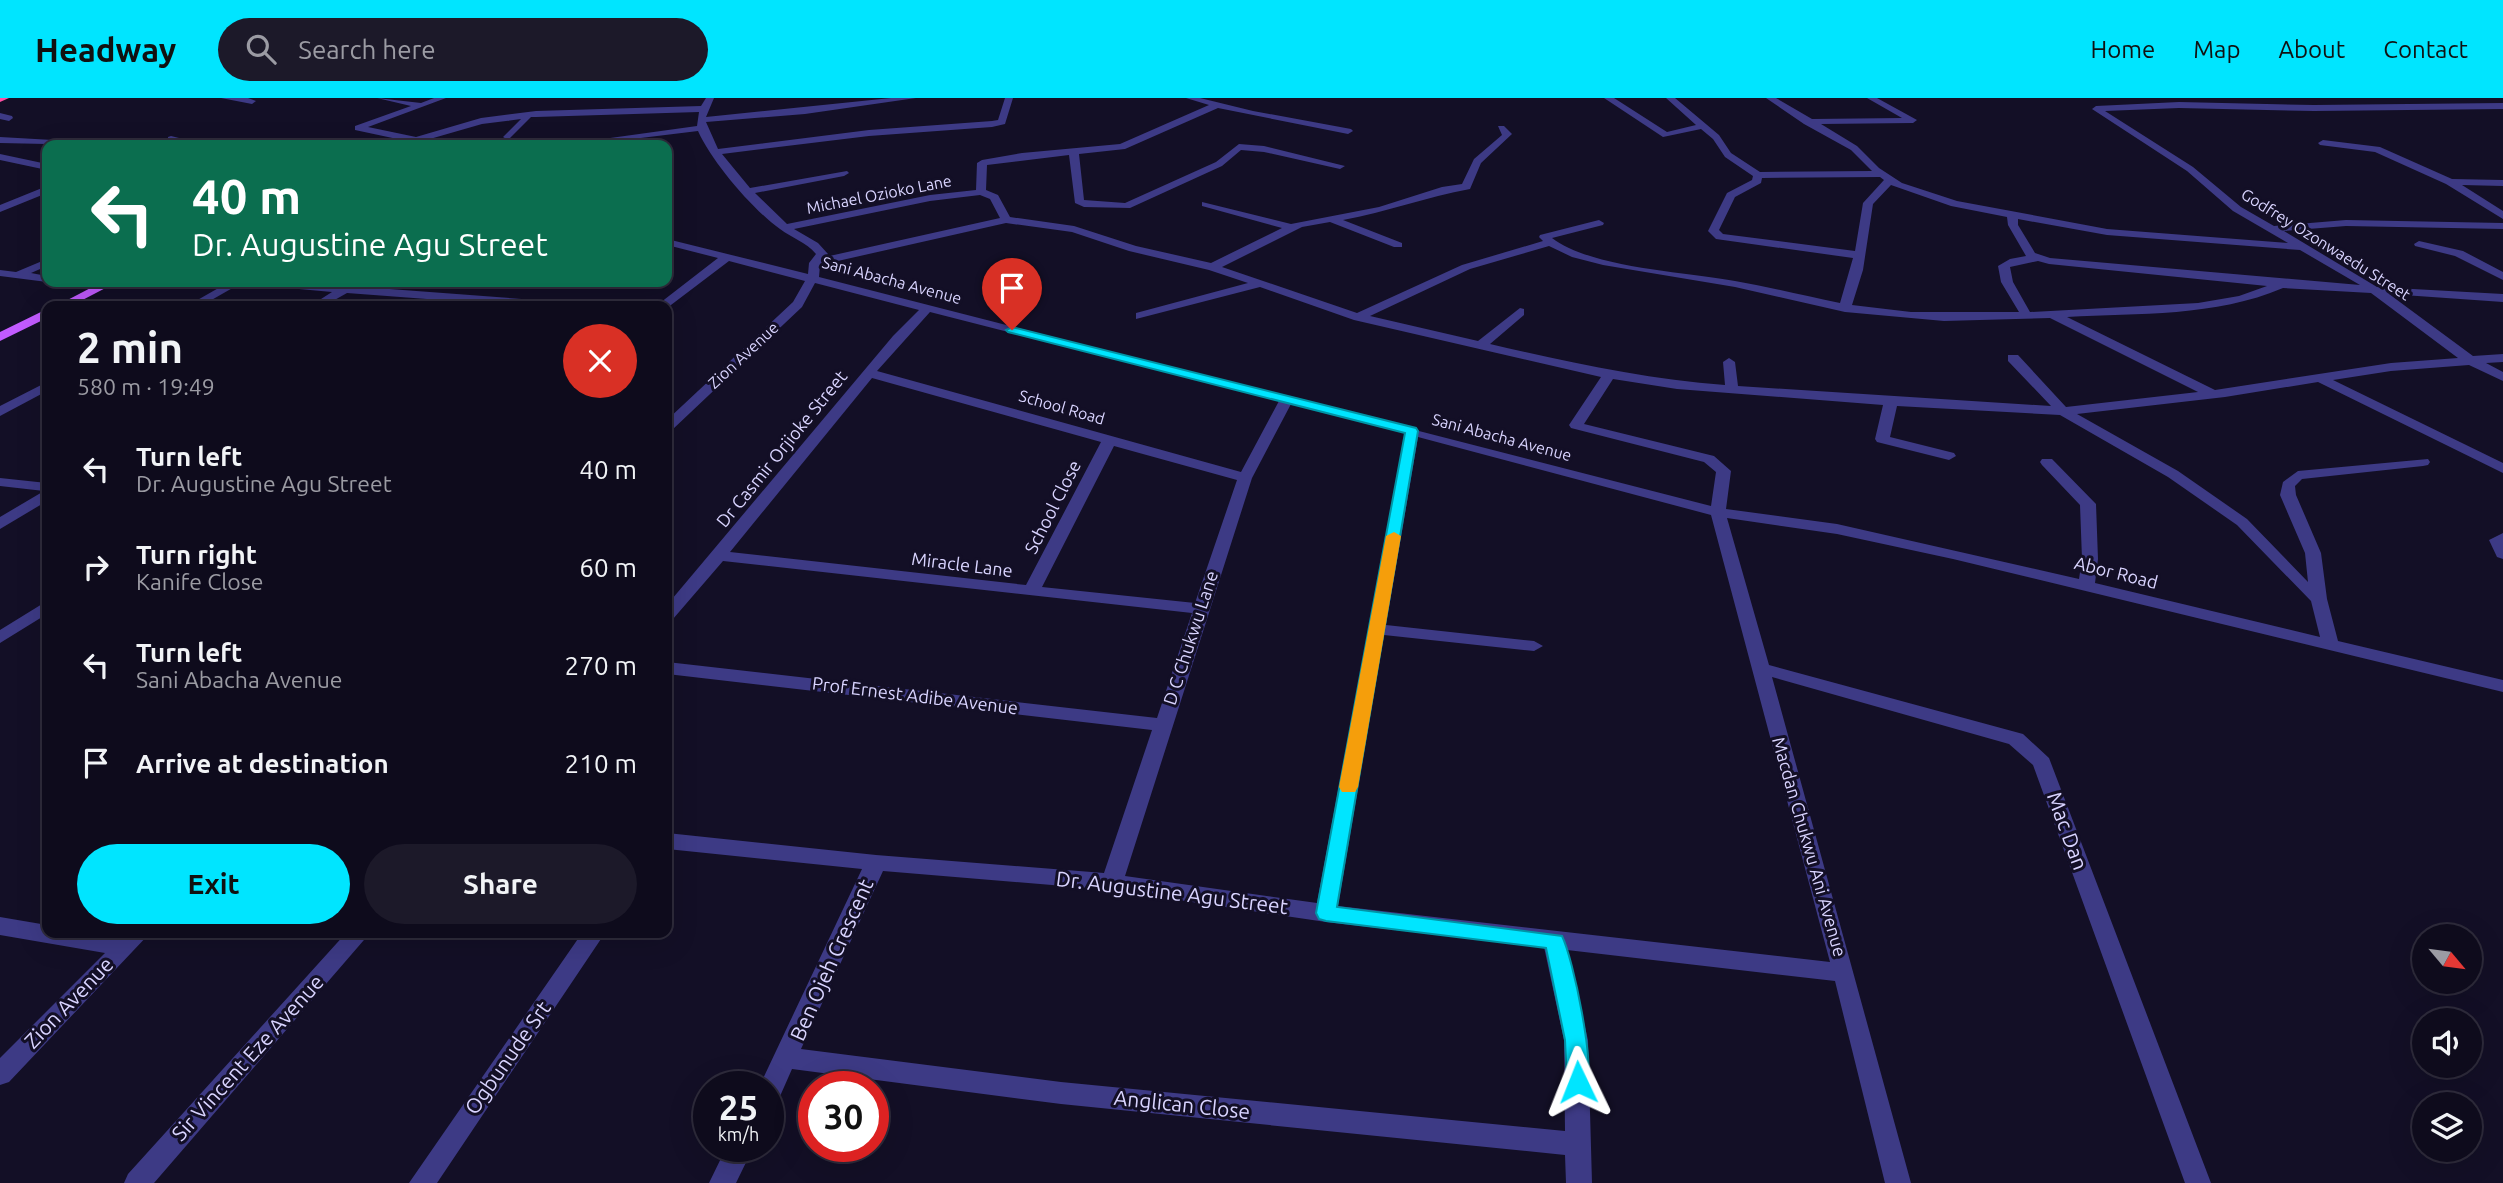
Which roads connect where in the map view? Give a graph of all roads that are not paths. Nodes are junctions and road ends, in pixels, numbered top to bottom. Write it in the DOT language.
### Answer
graph roads {
  1 [pos="225,98"];
  2 [pos="381,98"];
  3 [pos="442,98"];
  4 [pos="710,98"];
  5 [pos="912,98"];
  6 [pos="1009,98"];
  7 [pos="1190,98"];
  8 [pos="1608,98"];
  9 [pos="1672,98"];
  10 [pos="1685,98"];
  11 [pos="1770,98"];
  12 [pos="1871,98"];
  13 [pos="2168,98"];
  14 [pos="252,101"];
  15 [pos="592,101"];
  16 [pos="423,105"];
  17 [pos="1217,105"];
  18 [pos="2179,105"];
  19 [pos="855,106"];
  20 [pos="2503,106"];
  21 [pos="573,113"];
  22 [pos="859,116"];
  23 [pos="522,117"];
  24 [pos="702,119"];
  25 [pos="563,120"];
  26 [pos="1807,122"];
  27 [pos="1703,126"];
  28 [pos="1501,128"];
  29 [pos="1348,131"];
  30 [pos="508,137"];
  31 [pos="171,139"];
  32 [pos="608,139"];
  33 [pos="0,140"];
  34 [pos="175,140"];
  35 [pos="42,142"];
  36 [pos="2323,143"];
  37 [pos="716,152"];
  38 [pos="1074,153"];
  39 [pos="0,157"];
  40 [pos="42,166"];
  41 [pos="1340,166"];
  42 [pos="844,173"];
  43 [pos="1758,175"];
  44 [pos="1885,177"];
  45 [pos="2450,182"];
  46 [pos="2503,183"];
  47 [pos="1908,190"];
  48 [pos="42,191"];
  49 [pos="749,191"];
  50 [pos="981,192"];
  51 [pos="1876,192"];
  52 [pos="1206,204"];
  53 [pos="0,209"];
  54 [pos="2012,216"];
  55 [pos="2503,216"];
  56 [pos="1330,218"];
  57 [pos="1006,220"];
  58 [pos="1599,223"];
  59 [pos="2503,226"];
  60 [pos="1290,227"];
  61 [pos="784,228"];
  62 [pos="2274,229"];
  63 [pos="672,243"];
  64 [pos="1548,243"];
  65 [pos="2419,244"];
  66 [pos="1398,245"];
  67 [pos="2300,247"];
  68 [pos="1859,256"];
  69 [pos="727,257"];
  70 [pos="2037,258"];
  71 [pos="42,264"];
  72 [pos="1212,267"];
  73 [pos="814,270"];
  74 [pos="0,273"];
  75 [pos="18,275"];
  76 [pos="2503,277"];
  77 [pos="42,278"];
  78 [pos="1263,283"];
  79 [pos="2282,284"];
  80 [pos="101,287"];
  81 [pos="228,287"];
  82 [pos="319,287"];
  83 [pos="345,289"];
  84 [pos="2375,291"];
  85 [pos="2503,298"];
  86 [pos="72,301"];
  87 [pos="202,301"];
  88 [pos="325,301"];
  89 [pos="498,301"];
  90 [pos="669,301"];
  91 [pos="1845,307"];
  92 [pos="928,308"];
  93 [pos="1520,312"];
  94 [pos="2053,315"];
  95 [pos="42,316"];
  96 [pos="1140,316"];
  97 [pos="2027,316"];
  98 [pos="1358,317"];
  99 [pos="0,337"];
  100 [pos="1480,346"];
  101 [pos="2013,358"];
  102 [pos="2503,358"];
  103 [pos="2468,359"];
  104 [pos="1730,362"];
  105 [pos="869,373"];
  106 [pos="1609,375"];
  107 [pos="2503,377"];
  108 [pos="2321,379"];
  109 [pos="42,389"];
  110 [pos="1732,389"];
  111 [pos="2212,394"];
  112 [pos="28,397"];
  113 [pos="42,398"];
  114 [pos="1286,400"];
  115 [pos="1891,401"];
  116 [pos="2063,411"];
  117 [pos="0,412"];
  118 [pos="672,422"];
  119 [pos="1412,431"];
  120 [pos="1110,439"];
  121 [pos="1949,456"];
  122 [pos="2047,462"];
  123 [pos="2423,463"];
  124 [pos="2503,469"];
  125 [pos="1245,478"];
  126 [pos="0,482"];
  127 [pos="42,486"];
  128 [pos="42,498"];
  129 [pos="1718,512"];
  130 [pos="0,524"];
  131 [pos="2503,538"];
  132 [pos="2503,554"];
  133 [pos="719,556"];
  134 [pos="2087,585"];
  135 [pos="1031,592"];
  136 [pos="2319,599"];
  137 [pos="42,609"];
  138 [pos="672,609"];
  139 [pos="1201,609"];
  140 [pos="1377,629"];
  141 [pos="0,638"];
  142 [pos="1534,646"];
  143 [pos="2331,646"];
  144 [pos="1759,668"];
  145 [pos="672,669"];
  146 [pos="2503,685"];
  147 [pos="1162,725"];
  148 [pos="672,842"];
  149 [pos="876,863"];
  150 [pos="1112,881"];
  151 [pos="1326,913"];
  152 [pos="0,926"];
  153 [pos="42,930"];
  154 [pos="113,938"];
  155 [pos="355,938"];
  156 [pos="591,938"];
  157 [pos="132,940"];
  158 [pos="1554,941"];
  159 [pos="1844,973"];
  160 [pos="787,1058"];
  161 [pos="780,1071"];
  162 [pos="0,1074"];
  163 [pos="1577,1144"];
  164 [pos="733,1162"];
  165 [pos="137,1183"];
  166 [pos="422,1183"];
  167 [pos="722,1183"];
  168 [pos="1579,1183"];
  169 [pos="1898,1183"];
  170 [pos="2198,1183"];
  1 -- 14 [label="street"];
  2 -- 16 [label="street"];
  3 -- 16 [label="street"];
  4 -- 24 [label="street"];
  5 -- 19 [label="street"];
  6 -- 37 [label="street"];
  7 -- 17 [label="street"];
  8 -- 27 [label="street"];
  9 -- 10 [label="street"];
  9 -- 27 [label="street"];
  11 -- 26 [label="street"];
  12 -- 26 [label="street"];
  13 -- 18 [label="street"];
  15 -- 21 [label="street"];
  16 -- 23 [label="street"];
  17 -- 29 [label="street"];
  17 -- 38 [label="street"];
  18 -- 20 [label="street"];
  18 -- 62 [label="street, Godfrey Ozonwaedu Street"];
  19 -- 22 [label="street"];
  19 -- 24 [label="street"];
  21 -- 23 [label="street"];
  21 -- 24 [label="street"];
  21 -- 25 [label="street"];
  23 -- 30 [label="street"];
  24 -- 32 [label="street"];
  24 -- 37 [label="street"];
  26 -- 44 [label="street"];
  27 -- 43 [label="street"];
  28 -- 56 [label="street"];
  31 -- 34 [label="street"];
  33 -- 35 [label="street"];
  36 -- 45 [label="street"];
  37 -- 49 [label="street"];
  38 -- 41 [label="street"];
  38 -- 50 [label="street"];
  39 -- 40 [label="street"];
  42 -- 49 [label="street"];
  43 -- 44 [label="street"];
  43 -- 68 [label="street"];
  44 -- 47 [label="street"];
  44 -- 51 [label="street"];
  45 -- 46 [label="street"];
  45 -- 55 [label="street"];
  47 -- 51 [label="street"];
  47 -- 54 [label="street"];
  48 -- 53 [label="street"];
  49 -- 61 [label="street"];
  50 -- 57 [label="street"];
  50 -- 61 [label="street, Michael Ozioko Lane"];
  51 -- 68 [label="street"];
  52 -- 60 [label="street"];
  54 -- 67 [label="street"];
  54 -- 70 [label="street"];
  56 -- 60 [label="street"];
  56 -- 66 [label="street"];
  57 -- 72 [label="street"];
  57 -- 73 [label="street"];
  58 -- 64 [label="street"];
  59 -- 62 [label="street"];
  60 -- 72 [label="street"];
  61 -- 73 [label="street"];
  62 -- 67 [label="street, Godfrey Ozonwaedu Street"];
  63 -- 69 [label="street, Sani Abacha Avenue"];
  64 -- 91 [label="street"];
  64 -- 98 [label="street"];
  65 -- 76 [label="street"];
  67 -- 84 [label="street, Godfrey Ozonwaedu Street"];
  68 -- 91 [label="street"];
  69 -- 73 [label="street, Sani Abacha Avenue"];
  69 -- 90 [label="street"];
  70 -- 79 [label="street"];
  70 -- 97 [label="street"];
  71 -- 75 [label="street"];
  72 -- 78 [label="street"];
  73 -- 92 [label="street, Sani Abacha Avenue"];
  73 -- 118 [label="street, Zion Avenue"];
  74 -- 75 [label="street"];
  75 -- 77 [label="street"];
  78 -- 96 [label="street"];
  78 -- 98 [label="street"];
  79 -- 84 [label="street"];
  79 -- 94 [label="street"];
  80 -- 86 [label="main road"];
  81 -- 87 [label="street"];
  82 -- 83 [label="street"];
  83 -- 88 [label="street"];
  83 -- 89 [label="street"];
  84 -- 85 [label="street"];
  84 -- 103 [label="street, Godfrey Ozonwaedu Street"];
  91 -- 97 [label="street"];
  92 -- 105 [label="street, Dr Casmir Orjioke Street"];
  92 -- 114 [label="street, Sani Abacha Avenue"];
  93 -- 100 [label="street"];
  94 -- 97 [label="street"];
  94 -- 111 [label="street"];
  95 -- 99 [label="main road"];
  98 -- 100 [label="street"];
  100 -- 106 [label="street"];
  101 -- 116 [label="street"];
  102 -- 103 [label="street"];
  103 -- 107 [label="street, Godfrey Ozonwaedu Street"];
  103 -- 108 [label="street"];
  104 -- 110 [label="street"];
  105 -- 120 [label="street, School Road"];
  105 -- 133 [label="street, Dr Casmir Orjioke Street"];
  106 -- 110 [label="street"];
  106 -- 129 [label="street"];
  108 -- 111 [label="street"];
  108 -- 124 [label="street"];
  109 -- 112 [label="street"];
  110 -- 115 [label="street"];
  111 -- 116 [label="street"];
  112 -- 113 [label="street"];
  112 -- 117 [label="street"];
  114 -- 119 [label="street, Sani Abacha Avenue"];
  114 -- 125 [label="street, D C Chukwu Lane"];
  115 -- 116 [label="street"];
  115 -- 121 [label="street"];
  116 -- 136 [label="street"];
  119 -- 129 [label="street, Sani Abacha Avenue"];
  119 -- 140 [label="street"];
  120 -- 125 [label="street, School Road"];
  120 -- 135 [label="street, School Close"];
  122 -- 134 [label="street"];
  123 -- 136 [label="street"];
  125 -- 139 [label="street, D C Chukwu Lane"];
  126 -- 127 [label="street"];
  128 -- 130 [label="street"];
  129 -- 134 [label="street, Abor Road"];
  129 -- 144 [label="street, Macdan Chukwu Ani Avenue"];
  131 -- 132 [label="street"];
  133 -- 135 [label="street, Miracle Lane"];
  133 -- 138 [label="street, Dr Casmir Orjioke Street"];
  134 -- 143 [label="street, Abor Road"];
  135 -- 139 [label="street, Miracle Lane"];
  136 -- 143 [label="street"];
  137 -- 141 [label="street"];
  139 -- 147 [label="street, D C Chukwu Lane"];
  140 -- 142 [label="street"];
  140 -- 151 [label="street"];
  143 -- 146 [label="street, Abor Road"];
  144 -- 159 [label="street, Macdan Chukwu Ani Avenue"];
  144 -- 170 [label="street, Mac Dan"];
  145 -- 147 [label="street, Prof Ernest Adibe Avenue"];
  147 -- 150 [label="street, D C Chukwu Lane"];
  148 -- 149 [label="street, Dr. Augustine Agu Street"];
  149 -- 150 [label="street, Dr. Augustine Agu Street"];
  149 -- 160 [label="street, Ben Ojeh Crescent"];
  150 -- 151 [label="street, Dr. Augustine Agu Street"];
  151 -- 158 [label="street, Dr. Augustine Agu Street"];
  152 -- 153 [label="street"];
  154 -- 157 [label="street"];
  155 -- 165 [label="street, Sir Vincent Eze Avenue"];
  156 -- 166 [label="street, Ogbunude Srt"];
  157 -- 162 [label="street, Zion Avenue"];
  158 -- 159 [label="street, Dr. Augustine Agu Street"];
  158 -- 163 [label="street"];
  159 -- 169 [label="street, Macdan Chukwu Ani Avenue"];
  160 -- 161 [label="street, Ben Ojeh Crescent"];
  160 -- 163 [label="street, Anglican Close"];
  163 -- 168 [label="street"];
  164 -- 167 [label="street"];
}
